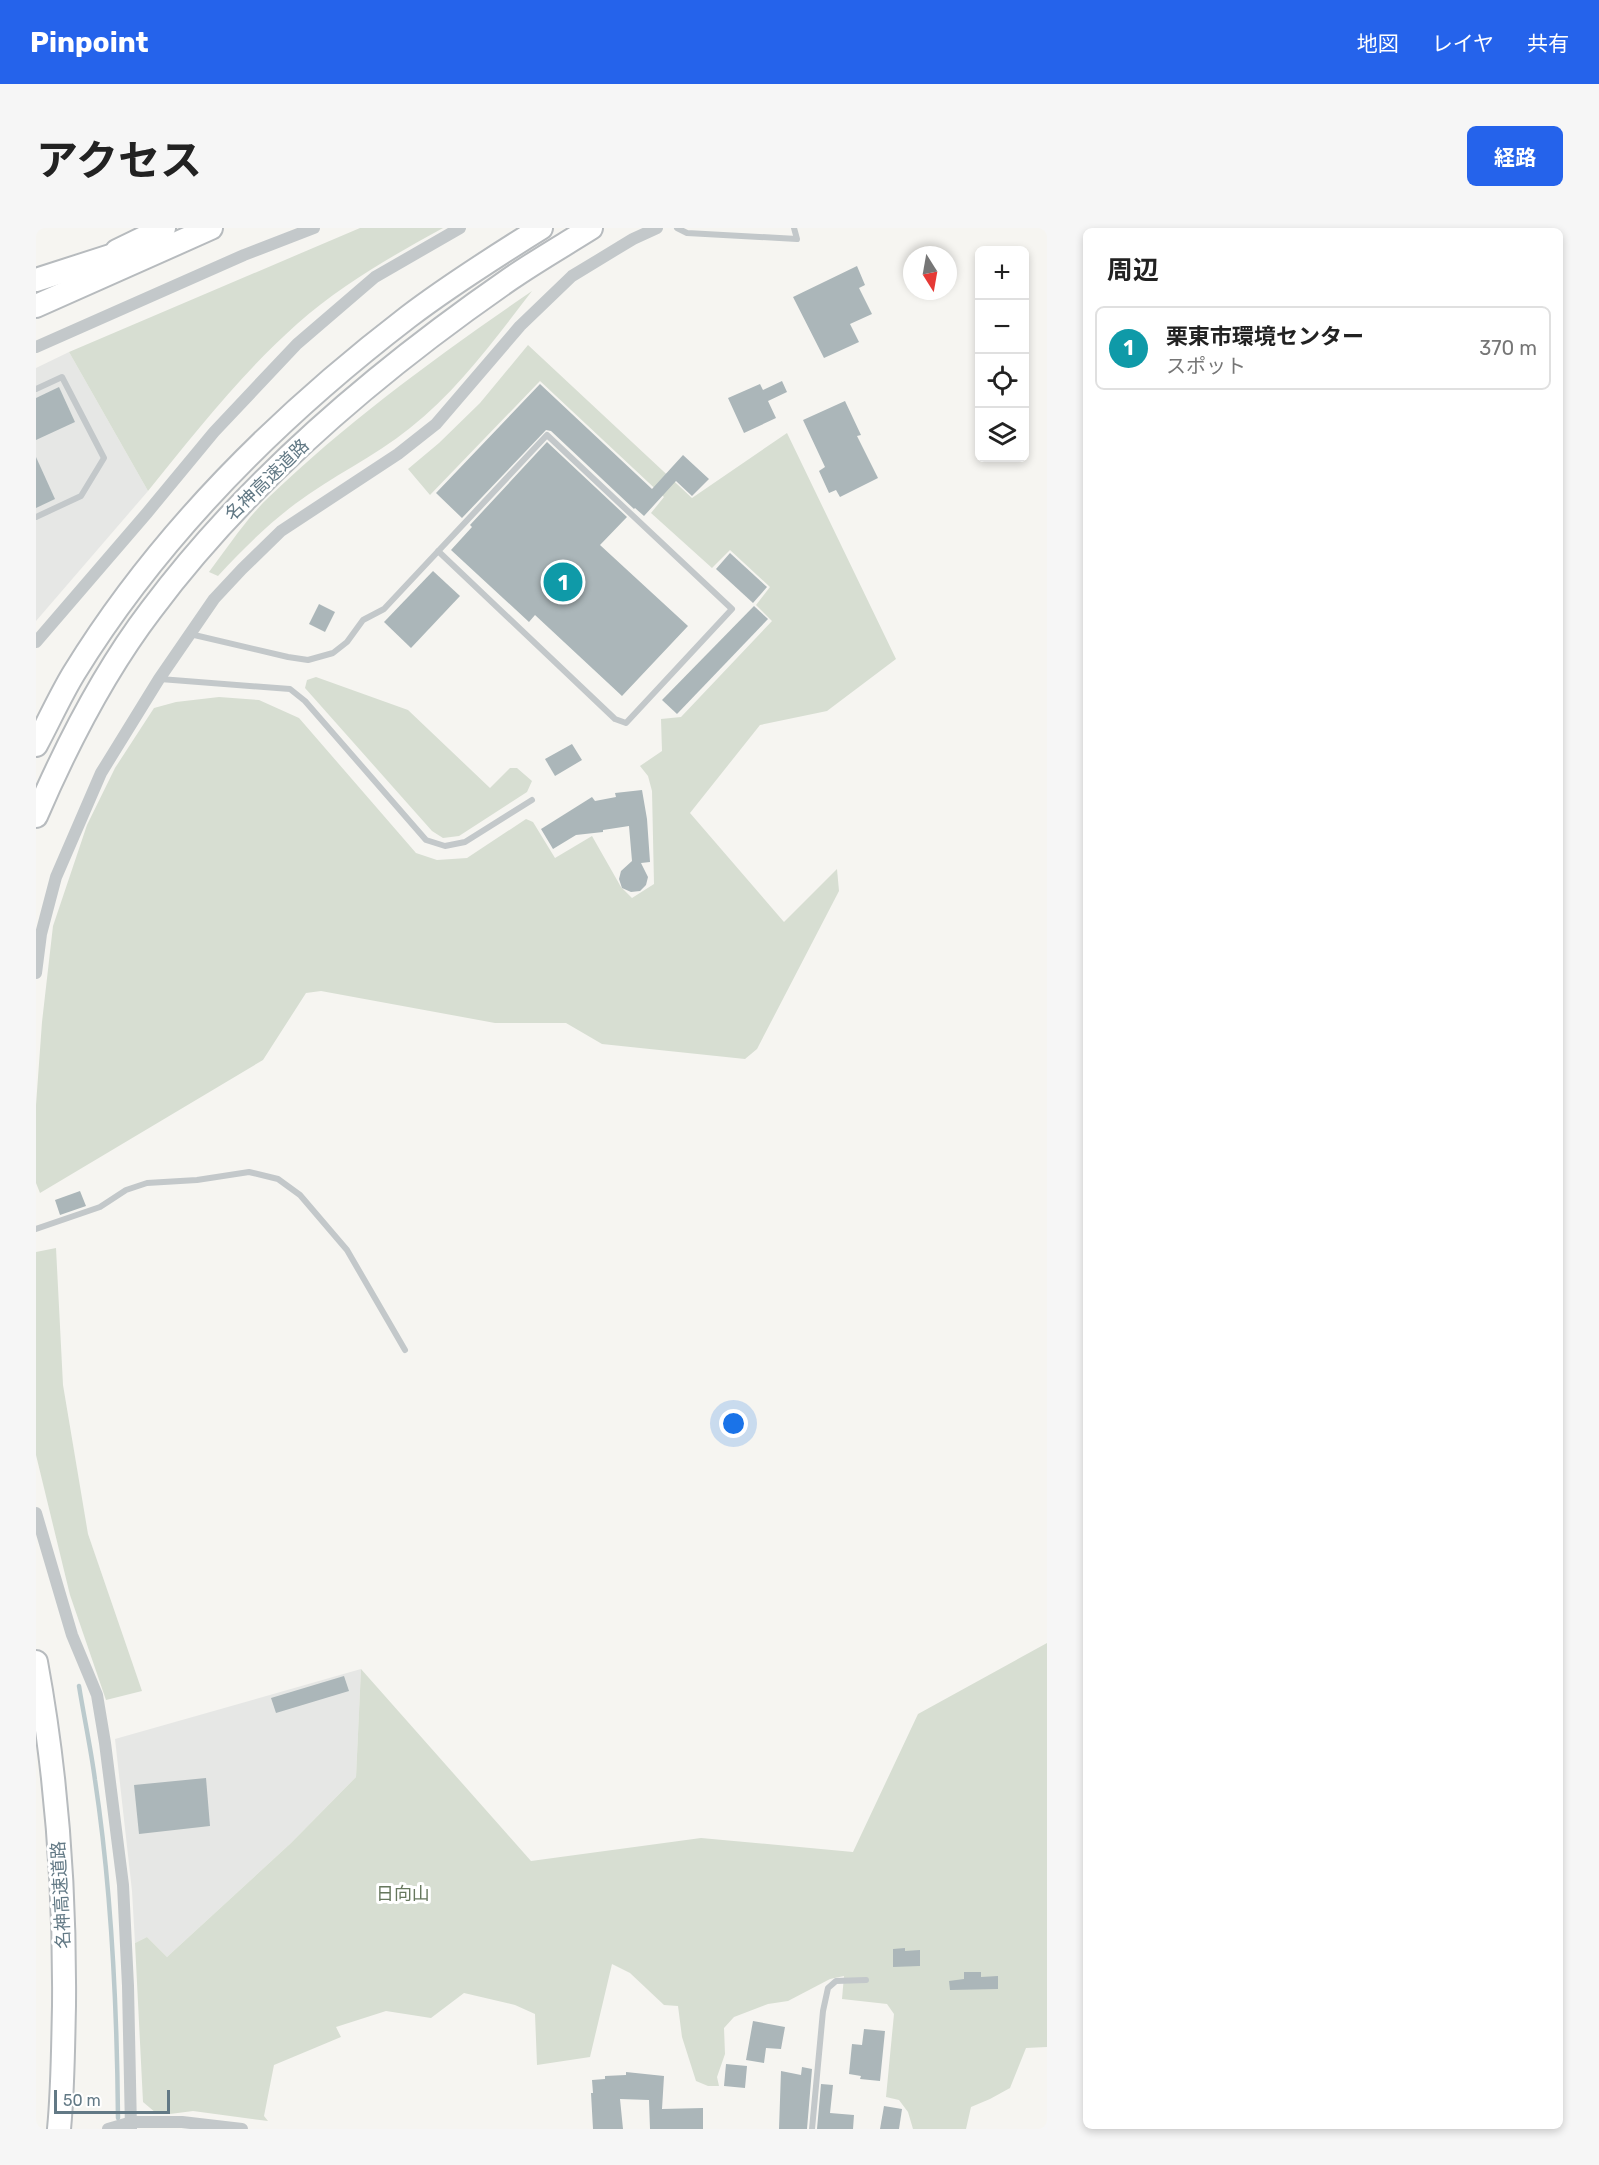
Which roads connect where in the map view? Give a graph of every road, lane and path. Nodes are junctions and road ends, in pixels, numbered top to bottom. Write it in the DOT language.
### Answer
graph roads {
  1 [pos="164,228"];
  2 [pos="191,228"];
  3 [pos="211,228"];
  4 [pos="314,228"];
  5 [pos="460,228"];
  6 [pos="541,228"];
  7 [pos="591,228"];
  8 [pos="657,228"];
  9 [pos="677,228"];
  10 [pos="794,228"];
  11 [pos="97,261"];
  12 [pos="36,280"];
  13 [pos="36,306"];
  14 [pos="36,347"];
  15 [pos="36,388"];
  16 [pos="36,517"];
  17 [pos="438,551"];
  18 [pos="189,634"];
  19 [pos="36,642"];
  20 [pos="159,679"];
  21 [pos="36,745"];
  22 [pos="532,801"];
  23 [pos="36,816"];
  24 [pos="36,973"];
  25 [pos="36,1229"];
  26 [pos="405,1350"];
  27 [pos="36,1513"];
  28 [pos="36,1662"];
  29 [pos="866,1980"];
  30 [pos="131,2125"];
  31 [pos="59,2129"];
  32 [pos="108,2129"];
  33 [pos="242,2129"];
  34 [pos="812,2129"];
  1 -- 11 [label="highway"];
  2 -- 11 [label="highway"];
  3 -- 13 [label="highway"];
  4 -- 14 [label="street"];
  5 -- 19 [label="street"];
  6 -- 21 [label="highway, 名神高速道路"];
  7 -- 23 [label="highway, 名神高速道路"];
  8 -- 18 [label="street"];
  9 -- 10 [label="lane"];
  11 -- 12 [label="highway"];
  15 -- 16 [label="lane"];
  17 -- 17 [label="lane"];
  17 -- 18 [label="lane"];
  18 -- 20 [label="street"];
  20 -- 22 [label="lane"];
  20 -- 24 [label="street"];
  25 -- 26 [label="lane"];
  27 -- 30 [label="street"];
  28 -- 31 [label="highway, 名神高速道路"];
  29 -- 34 [label="lane"];
  30 -- 32 [label="street"];
  30 -- 33 [label="street"];
}
